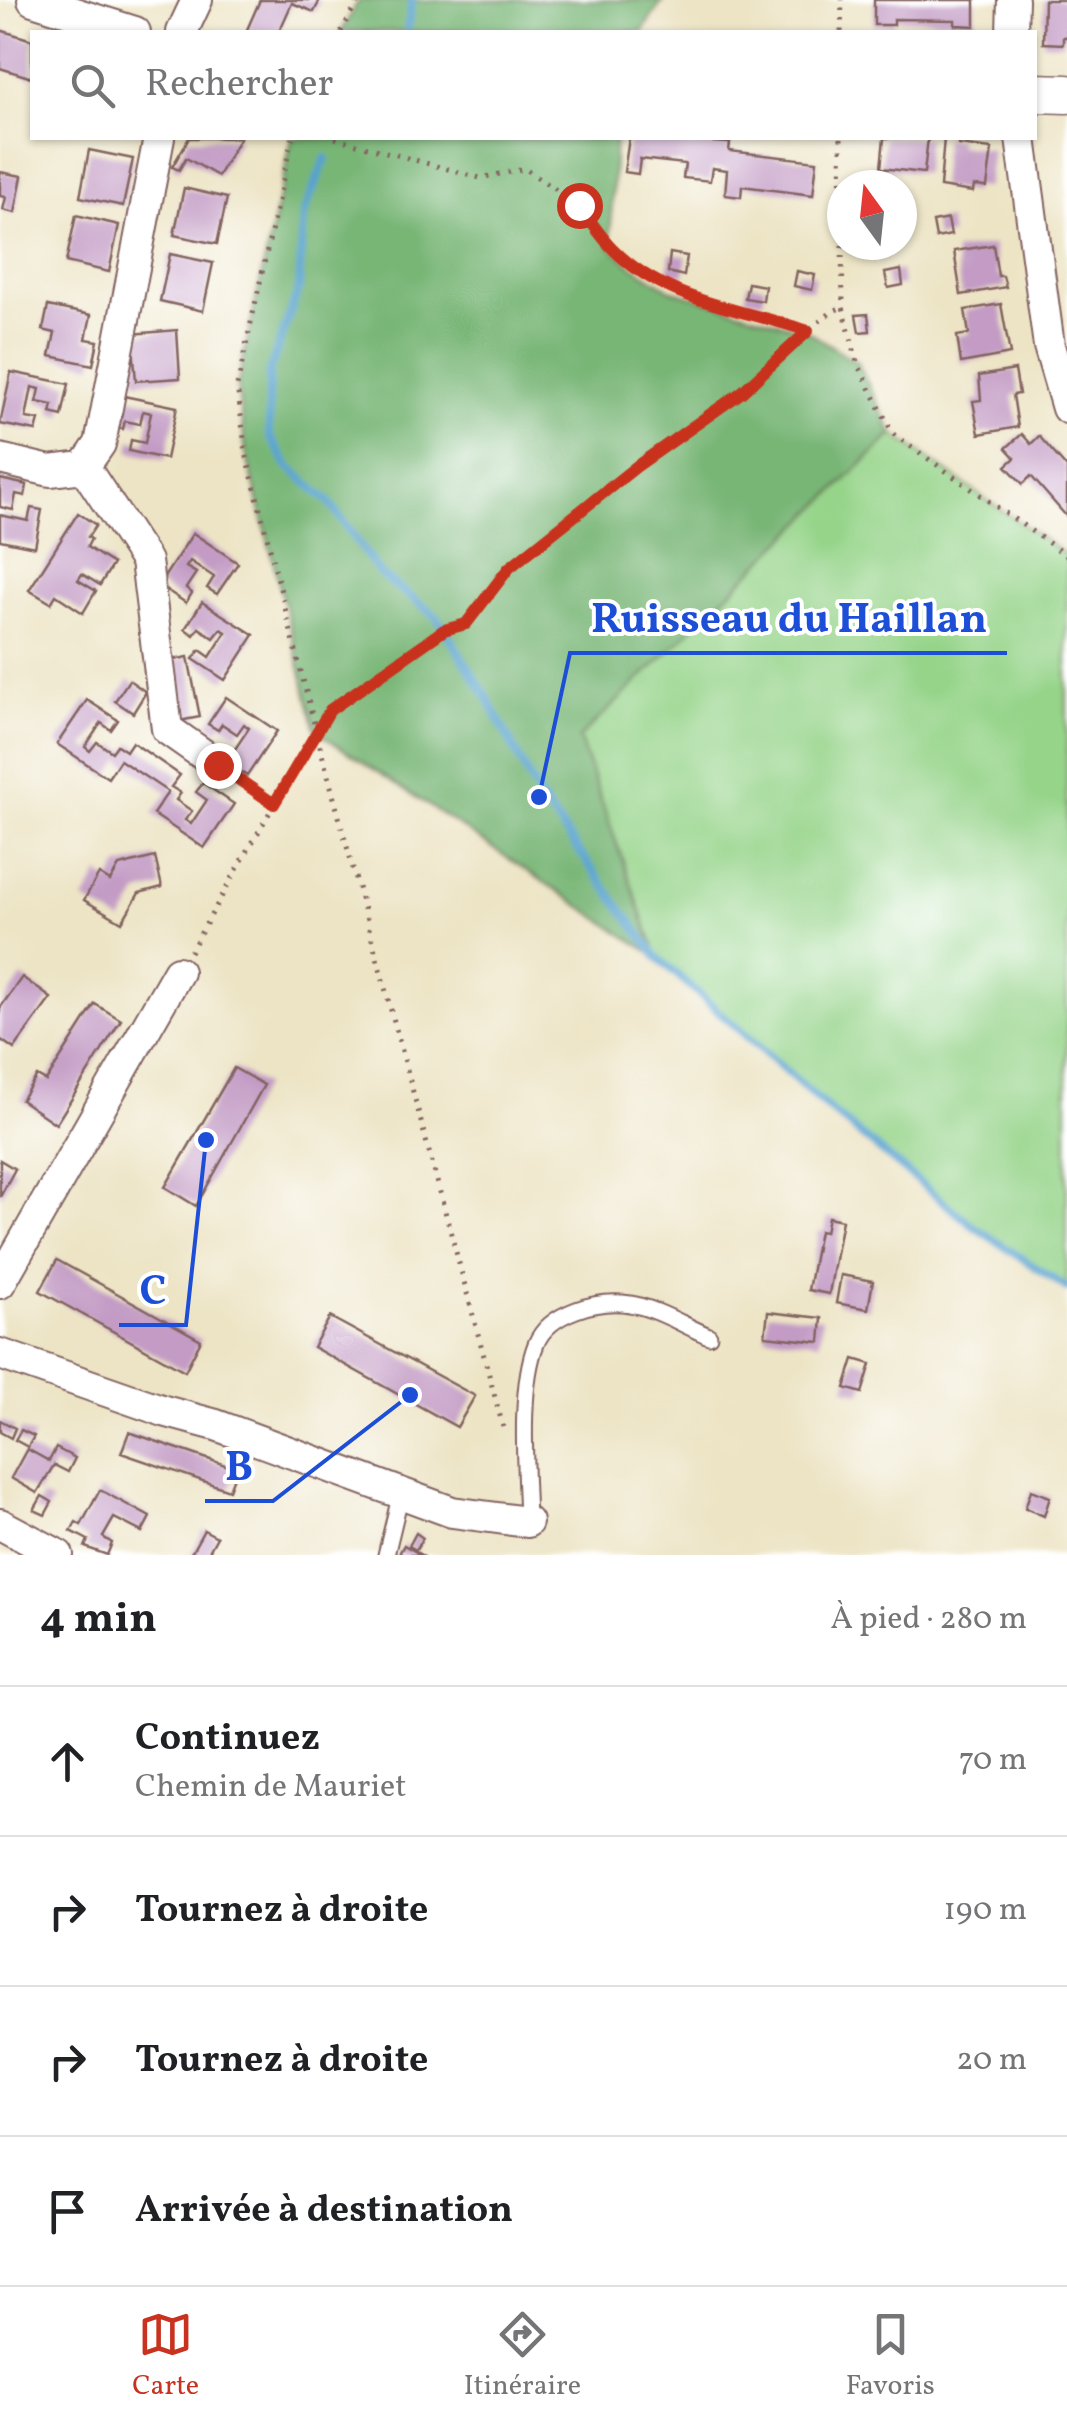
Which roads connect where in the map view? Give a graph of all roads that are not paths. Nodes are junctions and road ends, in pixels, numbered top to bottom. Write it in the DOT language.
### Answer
graph roads {
  1 [pos="33,0"];
  2 [pos="197,0"];
  3 [pos="1013,0"];
  4 [pos="129,30"];
  5 [pos="183,30"];
  6 [pos="1012,30"];
  7 [pos="1037,93"];
  8 [pos="1067,94"];
  9 [pos="160,140"];
  10 [pos="1020,140"];
  11 [pos="1065,396"];
  12 [pos="0,459"];
  13 [pos="84,467"];
  14 [pos="218,765"];
  15 [pos="178,972"];
  16 [pos="0,1283"];
  17 [pos="709,1336"];
  18 [pos="0,1354"];
  19 [pos="401,1493"];
  20 [pos="528,1522"];
  21 [pos="0,1524"];
  22 [pos="58,1555"];
  23 [pos="386,1555"];
  1 -- 4 [label="street"];
  2 -- 5 [label="street"];
  3 -- 6 [label="street"];
  7 -- 8 [label="street"];
  9 -- 13 [label="street"];
  10 -- 11 [label="street"];
  12 -- 13 [label="street"];
  13 -- 14 [label="street"];
  15 -- 16 [label="street"];
  17 -- 20 [label="lane"];
  18 -- 19 [label="street"];
  19 -- 20 [label="street"];
  19 -- 23 [label="lane"];
  21 -- 22 [label="street"];
}
